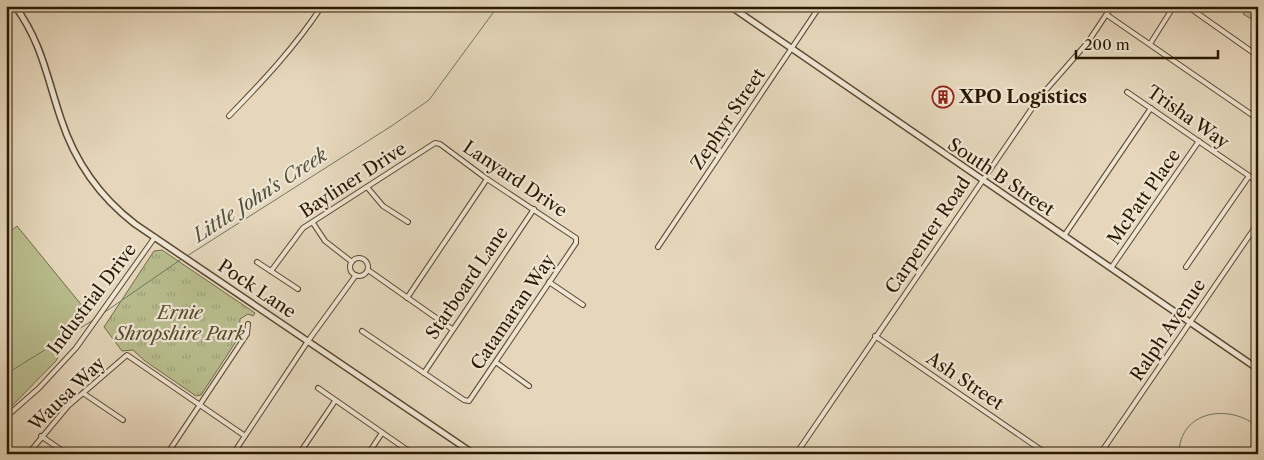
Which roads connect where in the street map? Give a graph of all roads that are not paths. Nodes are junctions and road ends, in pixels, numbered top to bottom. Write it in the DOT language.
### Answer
graph roads {
  1 [pos="15,6"];
  2 [pos="322,6"];
  3 [pos="730,6"];
  4 [pos="820,6"];
  5 [pos="1112,6"];
  6 [pos="1174,6"];
  7 [pos="1186,6"];
  8 [pos="1107,15"];
  9 [pos="1150,44"];
  10 [pos="791,50"];
  11 [pos="1258,56"];
  12 [pos="1127,92"];
  13 [pos="1151,108"];
  14 [pos="229,116"];
  15 [pos="1258,119"];
  16 [pos="1199,142"];
  17 [pos="438,143"];
  18 [pos="1249,176"];
  19 [pos="487,179"];
  20 [pos="982,180"];
  21 [pos="1258,182"];
  22 [pos="368,187"];
  23 [pos="534,209"];
  24 [pos="408,222"];
  25 [pos="312,223"];
  26 [pos="1258,223"];
  27 [pos="1064,236"];
  28 [pos="155,237"];
  29 [pos="576,238"];
  30 [pos="658,248"];
  31 [pos="257,262"];
  32 [pos="352,262"];
  33 [pos="1186,267"];
  34 [pos="1111,268"];
  35 [pos="368,270"];
  36 [pos="271,271"];
  37 [pos="356,275"];
  38 [pos="549,282"];
  39 [pos="298,289"];
  40 [pos="407,298"];
  41 [pos="583,305"];
  42 [pos="1190,322"];
  43 [pos="248,324"];
  44 [pos="452,329"];
  45 [pos="362,331"];
  46 [pos="875,336"];
  47 [pos="308,341"];
  48 [pos="497,362"];
  49 [pos="1258,369"];
  50 [pos="424,373"];
  51 [pos="529,386"];
  52 [pos="318,388"];
  53 [pos="83,392"];
  54 [pos="334,401"];
  55 [pos="199,405"];
  56 [pos="6,416"];
  57 [pos="123,420"];
  58 [pos="382,433"];
  59 [pos="41,436"];
  60 [pos="245,436"];
  61 [pos="28,454"];
  62 [pos="67,454"];
  63 [pos="167,454"];
  64 [pos="233,454"];
  65 [pos="299,454"];
  66 [pos="368,454"];
  67 [pos="413,454"];
  68 [pos="474,454"];
  69 [pos="796,454"];
  70 [pos="1047,454"];
  71 [pos="1100,454"];
  1 -- 28 [label="street, Pock Lane"];
  2 -- 14 [label="street"];
  3 -- 10 [label="street, South B Street"];
  4 -- 10 [label="street, Zephyr Street"];
  5 -- 8 [label="street, Carpenter Road"];
  6 -- 9 [label="street"];
  7 -- 11 [label="street"];
  8 -- 9 [label="street"];
  8 -- 20 [label="street, Carpenter Road"];
  9 -- 15 [label="street"];
  10 -- 20 [label="street, South B Street"];
  10 -- 30 [label="street, Zephyr Street"];
  12 -- 13 [label="street, Trisha Way"];
  13 -- 16 [label="street, Trisha Way"];
  13 -- 27 [label="street"];
  16 -- 18 [label="street, Trisha Way"];
  16 -- 34 [label="street, McPatt Place"];
  17 -- 19 [label="street, Lanyard Drive"];
  17 -- 22 [label="street, Bayliner Drive"];
  18 -- 21 [label="street, Trisha Way"];
  18 -- 33 [label="street"];
  19 -- 23 [label="street, Lanyard Drive"];
  19 -- 40 [label="street"];
  20 -- 27 [label="street, South B Street"];
  20 -- 46 [label="street, Carpenter Road"];
  22 -- 24 [label="street"];
  22 -- 25 [label="street, Bayliner Drive"];
  23 -- 29 [label="street, Lanyard Drive"];
  23 -- 44 [label="street, Starboard Lane"];
  25 -- 32 [label="street"];
  25 -- 36 [label="street, Bayliner Drive"];
  26 -- 42 [label="street, Ralph Avenue"];
  27 -- 34 [label="street, South B Street"];
  28 -- 47 [label="street, Pock Lane"];
  28 -- 56 [label="street, Industrial Drive"];
  29 -- 38 [label="street, Catamaran Way"];
  31 -- 36 [label="street"];
  32 -- 35 [label="street"];
  32 -- 37 [label="street"];
  34 -- 42 [label="street, South B Street"];
  35 -- 37 [label="street"];
  35 -- 40 [label="street"];
  36 -- 39 [label="street"];
  37 -- 47 [label="street"];
  38 -- 41 [label="street"];
  38 -- 48 [label="street, Catamaran Way"];
  40 -- 44 [label="street"];
  42 -- 49 [label="street, South B Street"];
  42 -- 71 [label="street, Ralph Avenue"];
  43 -- 55 [label="street"];
  44 -- 50 [label="street, Starboard Lane"];
  45 -- 50 [label="street"];
  46 -- 69 [label="street"];
  46 -- 70 [label="street, Ash Street"];
  47 -- 60 [label="street"];
  47 -- 68 [label="street, Pock Lane"];
  48 -- 50 [label="street, Catamaran Way"];
  48 -- 51 [label="street"];
  52 -- 54 [label="street"];
  53 -- 55 [label="street, Wausa Way"];
  53 -- 57 [label="street"];
  53 -- 59 [label="street, Wausa Way"];
  54 -- 58 [label="street"];
  54 -- 65 [label="street"];
  55 -- 60 [label="street"];
  55 -- 63 [label="street"];
  58 -- 66 [label="street"];
  58 -- 67 [label="street"];
  59 -- 61 [label="street, Wausa Way"];
  59 -- 62 [label="street"];
  60 -- 64 [label="street"];
}
